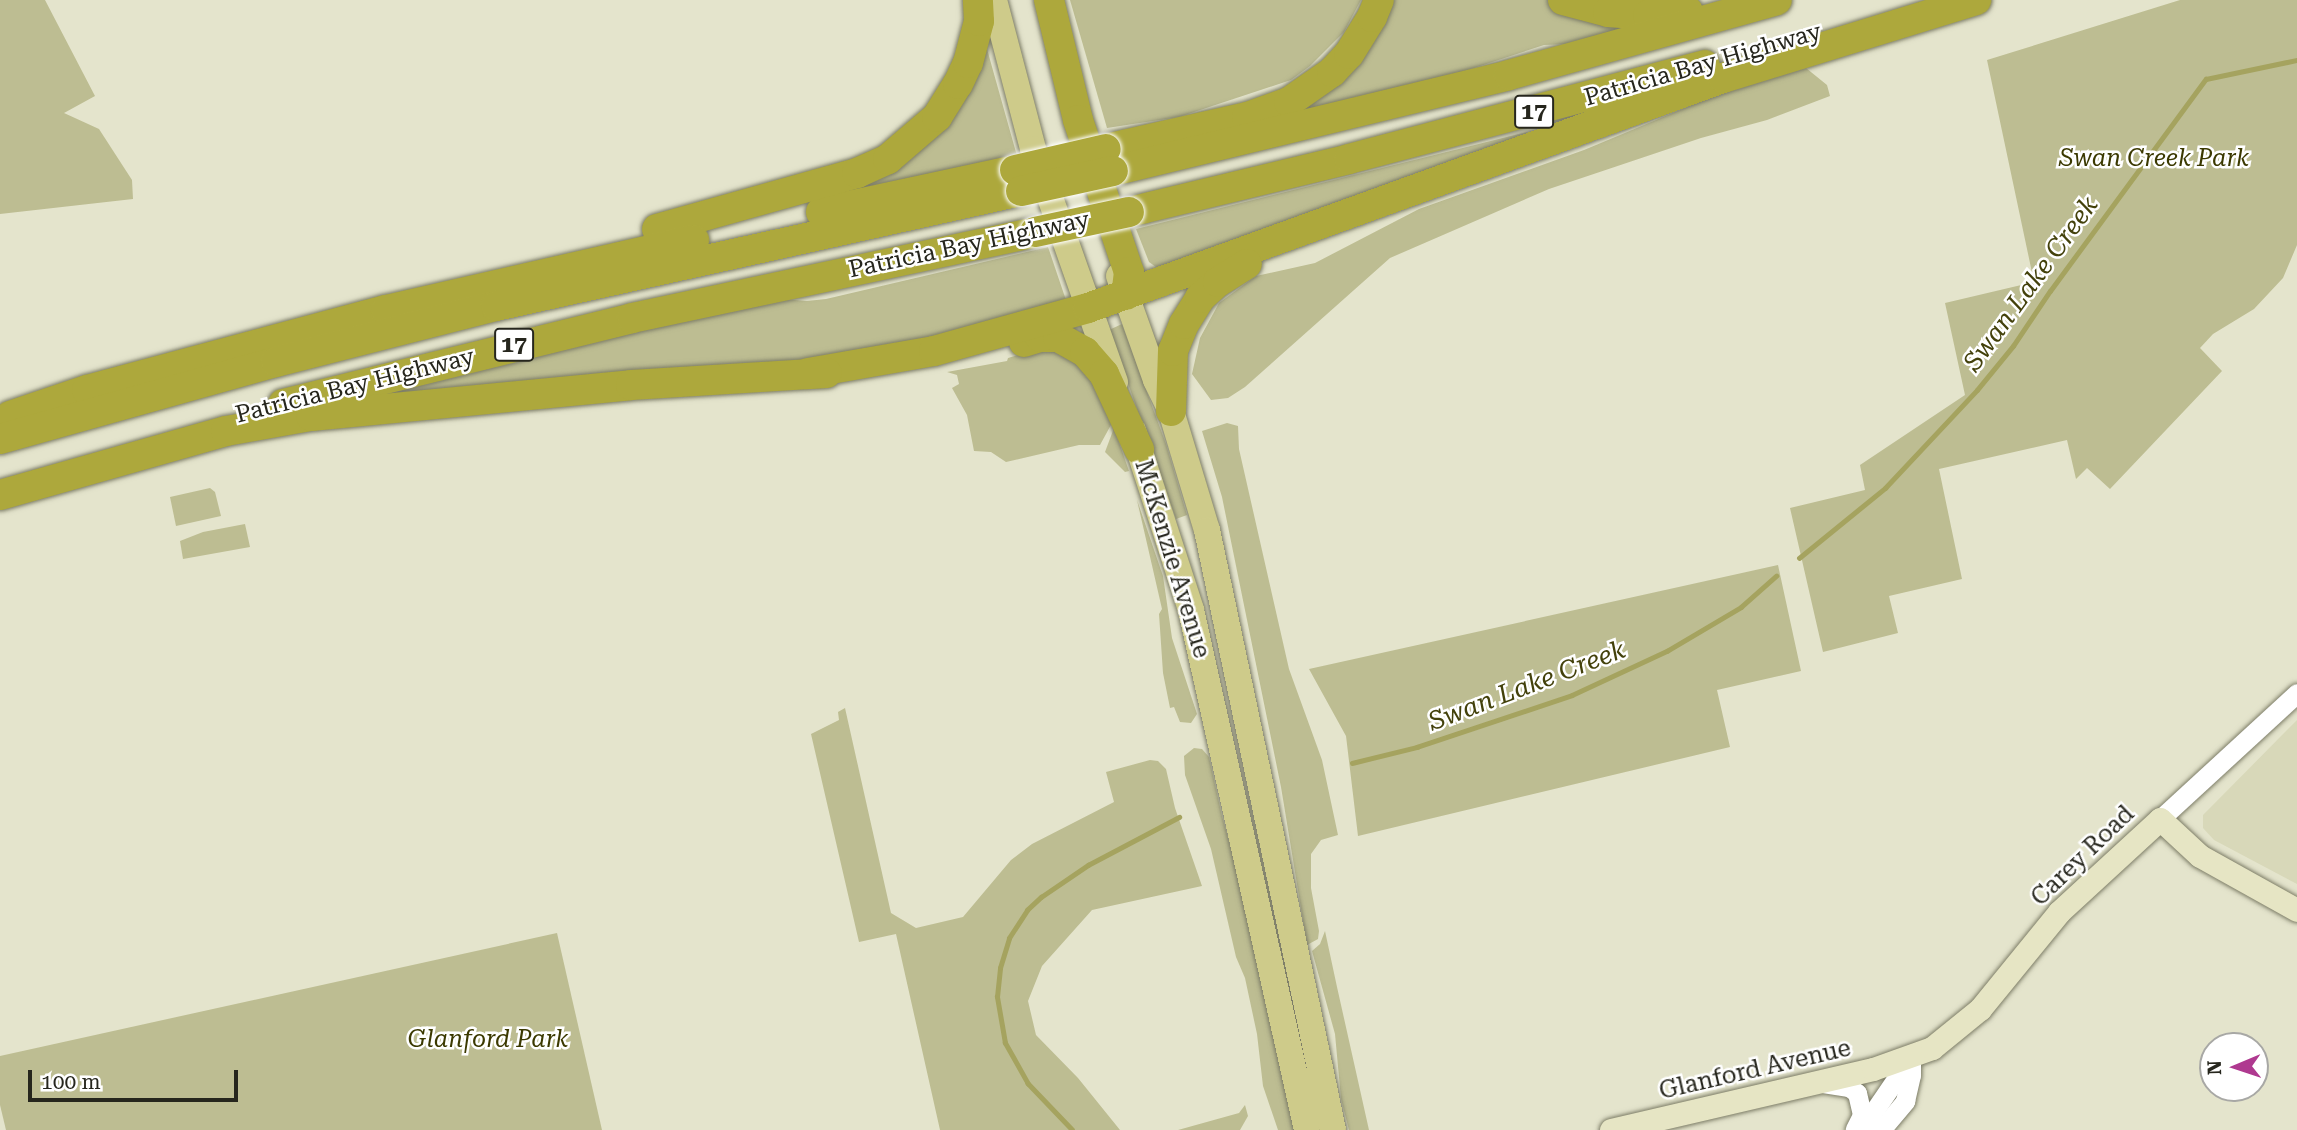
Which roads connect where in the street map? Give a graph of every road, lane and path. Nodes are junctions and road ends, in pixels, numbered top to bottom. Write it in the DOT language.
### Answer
graph roads {
  1 [pos="978,0"];
  2 [pos="994,0"];
  3 [pos="1034,0"];
  4 [pos="1049,0"];
  5 [pos="1379,0"];
  6 [pos="1563,0"];
  7 [pos="1733,0"];
  8 [pos="1777,0"];
  9 [pos="1935,0"];
  10 [pos="1976,0"];
  11 [pos="1110,160"];
  12 [pos="1018,181"];
  13 [pos="1298,233"];
  14 [pos="1126,295"];
  15 [pos="1088,308"];
  16 [pos="386,310"];
  17 [pos="808,373"];
  18 [pos="1171,411"];
  19 [pos="0,419"];
  20 [pos="0,439"];
  21 [pos="1139,449"];
  22 [pos="0,483"];
  23 [pos="0,495"];
  24 [pos="2297,693"];
  25 [pos="2160,819"];
  26 [pos="2297,910"];
  27 [pos="1910,1057"];
  28 [pos="1812,1084"];
  29 [pos="1319,1125"];
  30 [pos="1611,1130"];
  31 [pos="1855,1130"];
  32 [pos="1861,1130"];
  33 [pos="1881,1130"];
  1 -- 16 [label="highway"];
  2 -- 15 [label="main road, McKenzie Avenue"];
  3 -- 14 [label="main road, McKenzie Avenue"];
  4 -- 14 [label="highway"];
  5 -- 11 [label="highway"];
  6 -- 7 [label="highway"];
  8 -- 11 [label="highway, Patricia Bay Highway / 17"];
  9 -- 22 [label="highway, Patricia Bay Highway / 17, bridge"];
  10 -- 13 [label="highway"];
  11 -- 12 [label="highway, Patricia Bay Highway / 17, bridge"];
  12 -- 16 [label="highway"];
  12 -- 20 [label="highway, Patricia Bay Highway / 17"];
  13 -- 14 [label="highway"];
  13 -- 18 [label="highway"];
  14 -- 15 [label="highway"];
  14 -- 18 [label="main road, McKenzie Avenue"];
  15 -- 17 [label="highway"];
  15 -- 21 [label="main road, McKenzie Avenue"];
  16 -- 19 [label="highway"];
  17 -- 21 [label="highway"];
  17 -- 23 [label="highway"];
  18 -- 29 [label="main road, McKenzie Avenue"];
  21 -- 29 [label="main road, McKenzie Avenue"];
  24 -- 25 [label="street, Carey Road"];
  25 -- 26 [label="main road"];
  25 -- 27 [label="main road, Carey Road"];
  27 -- 28 [label="main road, Glanford Avenue"];
  27 -- 32 [label="street, Carey Road"];
  27 -- 33 [label="street"];
  28 -- 30 [label="main road, Glanford Avenue"];
  28 -- 31 [label="street"];
}
